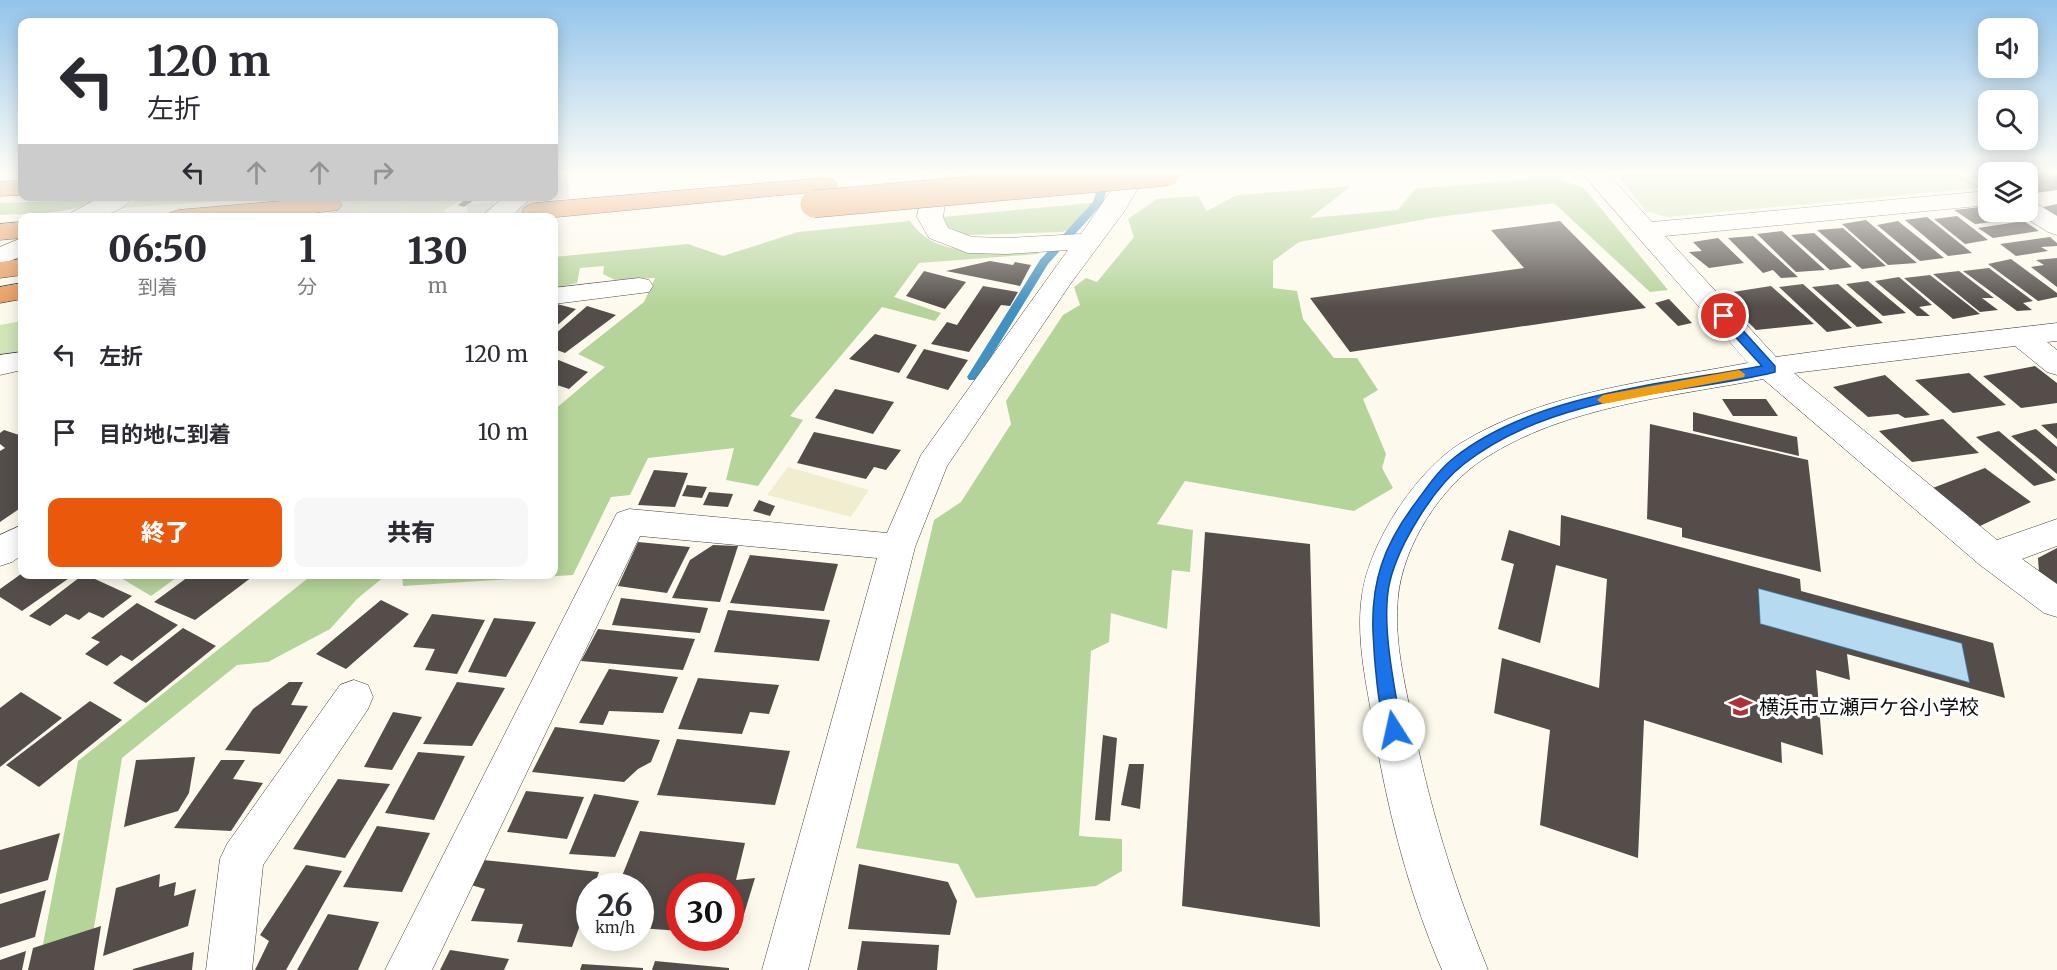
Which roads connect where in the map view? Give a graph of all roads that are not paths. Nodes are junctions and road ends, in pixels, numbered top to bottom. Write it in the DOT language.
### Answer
graph roads {
  1 [pos="664,217"];
  2 [pos="931,217"];
  3 [pos="1106,217"];
  4 [pos="1634,217"];
  5 [pos="1782,217"];
  6 [pos="2041,217"];
  7 [pos="2057,227"];
  8 [pos="18,230"];
  9 [pos="1645,230"];
  10 [pos="0,232"];
  11 [pos="558,232"];
  12 [pos="1089,241"];
  13 [pos="18,248"];
  14 [pos="0,257"];
  15 [pos="18,268"];
  16 [pos="0,270"];
  17 [pos="639,286"];
  18 [pos="18,292"];
  19 [pos="0,295"];
  20 [pos="558,296"];
  21 [pos="2057,332"];
  22 [pos="2021,336"];
  23 [pos="18,362"];
  24 [pos="2057,364"];
  25 [pos="0,365"];
  26 [pos="1770,369"];
  27 [pos="2057,532"];
  28 [pos="18,541"];
  29 [pos="898,547"];
  30 [pos="0,553"];
  31 [pos="1992,556"];
  32 [pos="2057,603"];
  33 [pos="354,697"];
  34 [pos="230,970"];
  35 [pos="408,970"];
  36 [pos="785,970"];
  37 [pos="1465,970"];
  1 -- 11 [label="highway"];
  2 -- 12 [label="street"];
  3 -- 12 [label="street"];
  4 -- 9 [label="street"];
  5 -- 9 [label="street"];
  6 -- 7 [label="street"];
  8 -- 10 [label="highway"];
  9 -- 26 [label="street"];
  12 -- 29 [label="street"];
  13 -- 14 [label="street"];
  15 -- 16 [label="highway"];
  17 -- 20 [label="street"];
  18 -- 19 [label="highway"];
  21 -- 22 [label="street"];
  22 -- 24 [label="street"];
  22 -- 26 [label="street"];
  23 -- 25 [label="street"];
  26 -- 31 [label="street"];
  26 -- 37 [label="street"];
  27 -- 31 [label="street"];
  28 -- 30 [label="street"];
  29 -- 35 [label="street"];
  29 -- 36 [label="street"];
  31 -- 32 [label="street"];
  33 -- 34 [label="street"];
}
